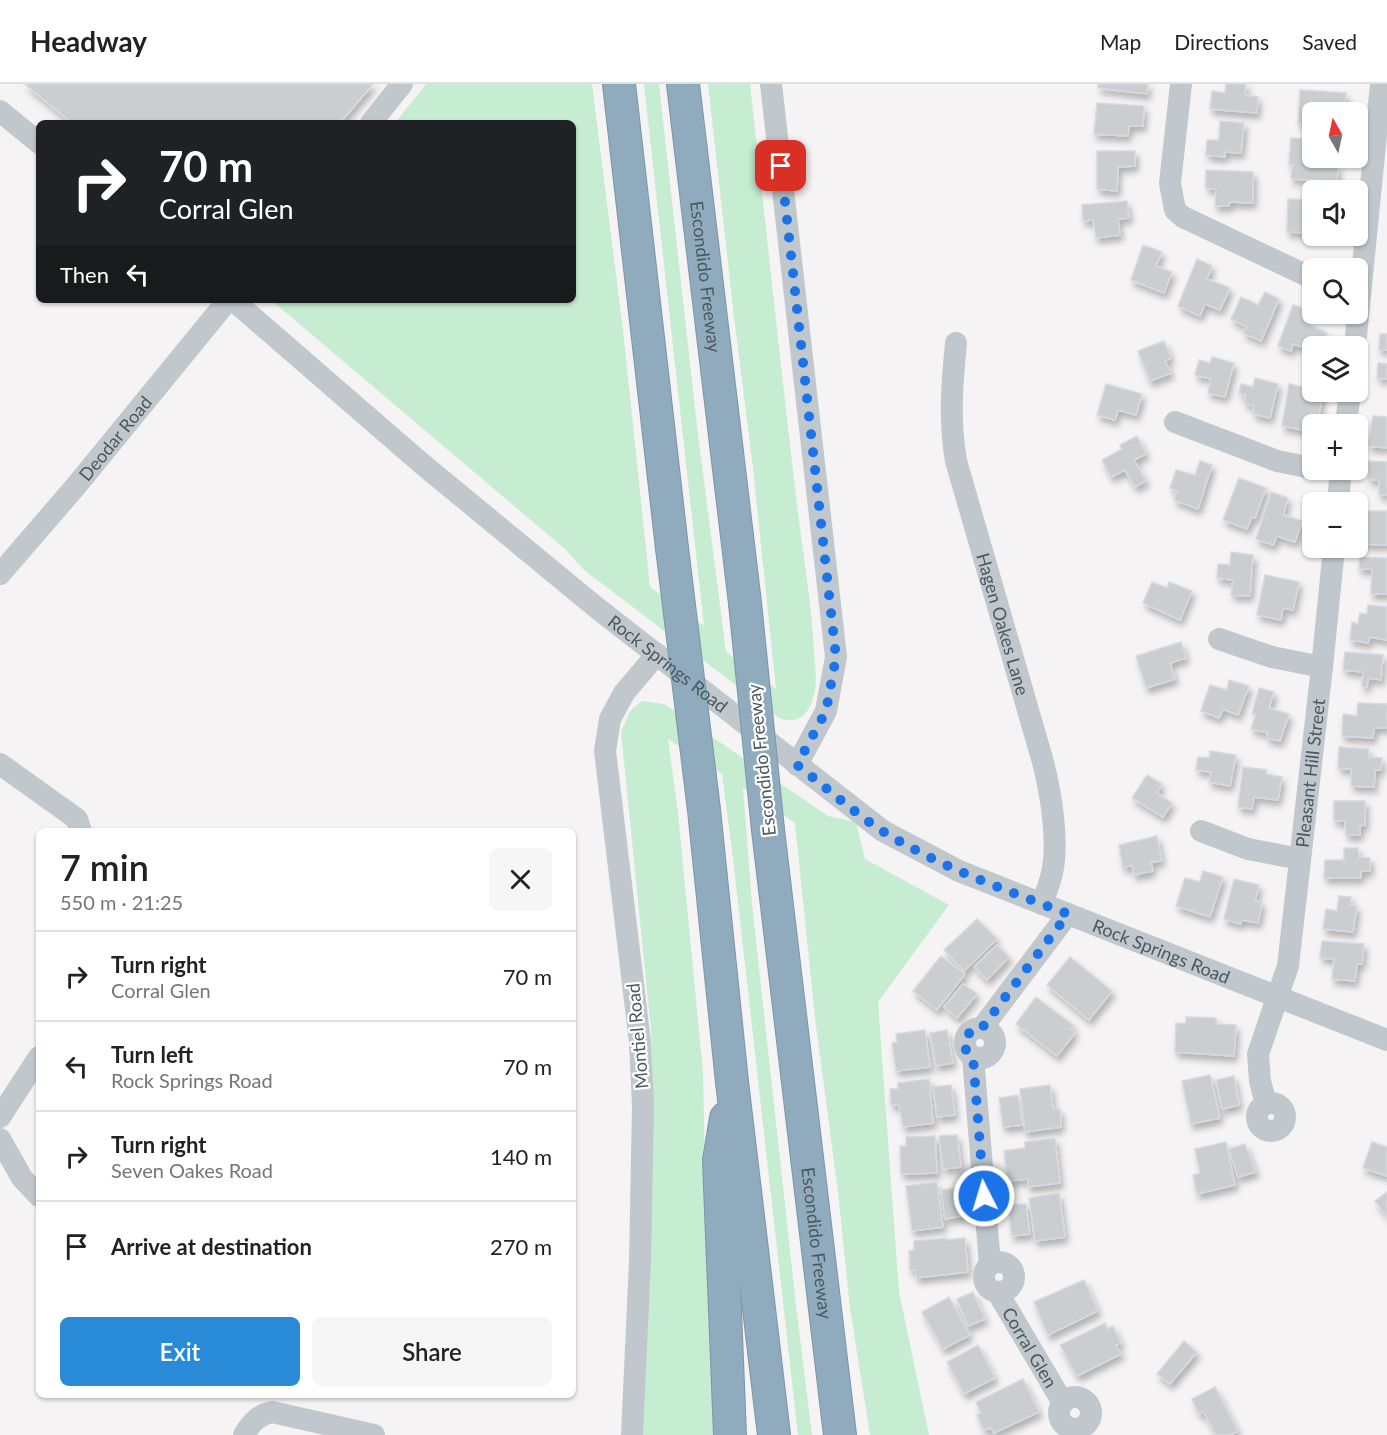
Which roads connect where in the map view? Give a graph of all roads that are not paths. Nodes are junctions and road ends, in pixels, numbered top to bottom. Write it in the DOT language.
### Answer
graph roads {
  1 [pos="402,84"];
  2 [pos="619,84"];
  3 [pos="683,84"];
  4 [pos="771,84"];
  5 [pos="1181,84"];
  6 [pos="1383,91"];
  7 [pos="0,111"];
  8 [pos="373,120"];
  9 [pos="36,140"];
  10 [pos="1364,258"];
  11 [pos="1302,274"];
  12 [pos="226,303"];
  13 [pos="236,303"];
  14 [pos="956,344"];
  15 [pos="1175,422"];
  16 [pos="1302,466"];
  17 [pos="1333,558"];
  18 [pos="0,574"];
  19 [pos="1219,639"];
  20 [pos="657,654"];
  21 [pos="1322,667"];
  22 [pos="0,764"];
  23 [pos="797,765"];
  24 [pos="80,828"];
  25 [pos="1201,831"];
  26 [pos="1300,859"];
  27 [pos="1042,904"];
  28 [pos="1068,914"];
  29 [pos="1276,996"];
  30 [pos="1387,1040"];
  31 [pos="36,1062"];
  32 [pos="732,1082"];
  33 [pos="1266,1104"];
  34 [pos="0,1118"];
  35 [pos="0,1139"];
  36 [pos="36,1193"];
  37 [pos="1063,1403"];
  38 [pos="244,1435"];
  39 [pos="374,1435"];
  40 [pos="632,1435"];
  41 [pos="730,1435"];
  42 [pos="774,1435"];
  43 [pos="840,1435"];
  1 -- 8 [label="street"];
  2 -- 32 [label="highway, bridge"];
  3 -- 43 [label="highway, Escondido Freeway, bridge"];
  4 -- 23 [label="street"];
  5 -- 11 [label="street"];
  6 -- 10 [label="street"];
  7 -- 9 [label="street"];
  12 -- 18 [label="street, Deodar Road"];
  13 -- 20 [label="street, Rock Springs Road"];
  14 -- 27 [label="street, Hagen Oakes Lane"];
  15 -- 16 [label="street"];
  17 -- 21 [label="street, Pleasant Hill Street"];
  19 -- 21 [label="street"];
  20 -- 23 [label="street, Rock Springs Road"];
  20 -- 40 [label="street, Montiel Road"];
  21 -- 26 [label="street, Pleasant Hill Street"];
  22 -- 24 [label="street"];
  23 -- 27 [label="street, Rock Springs Road"];
  25 -- 26 [label="street"];
  26 -- 29 [label="street, Pleasant Hill Street"];
  27 -- 28 [label="street, Rock Springs Road"];
  28 -- 29 [label="street, Rock Springs Road"];
  28 -- 37 [label="street, Corral Glen"];
  29 -- 30 [label="street, Rock Springs Road"];
  29 -- 33 [label="street, Pleasant Hill Street"];
  31 -- 34 [label="street"];
  32 -- 41 [label="highway"];
  32 -- 42 [label="highway"];
  35 -- 36 [label="street"];
  38 -- 39 [label="street"];
}
